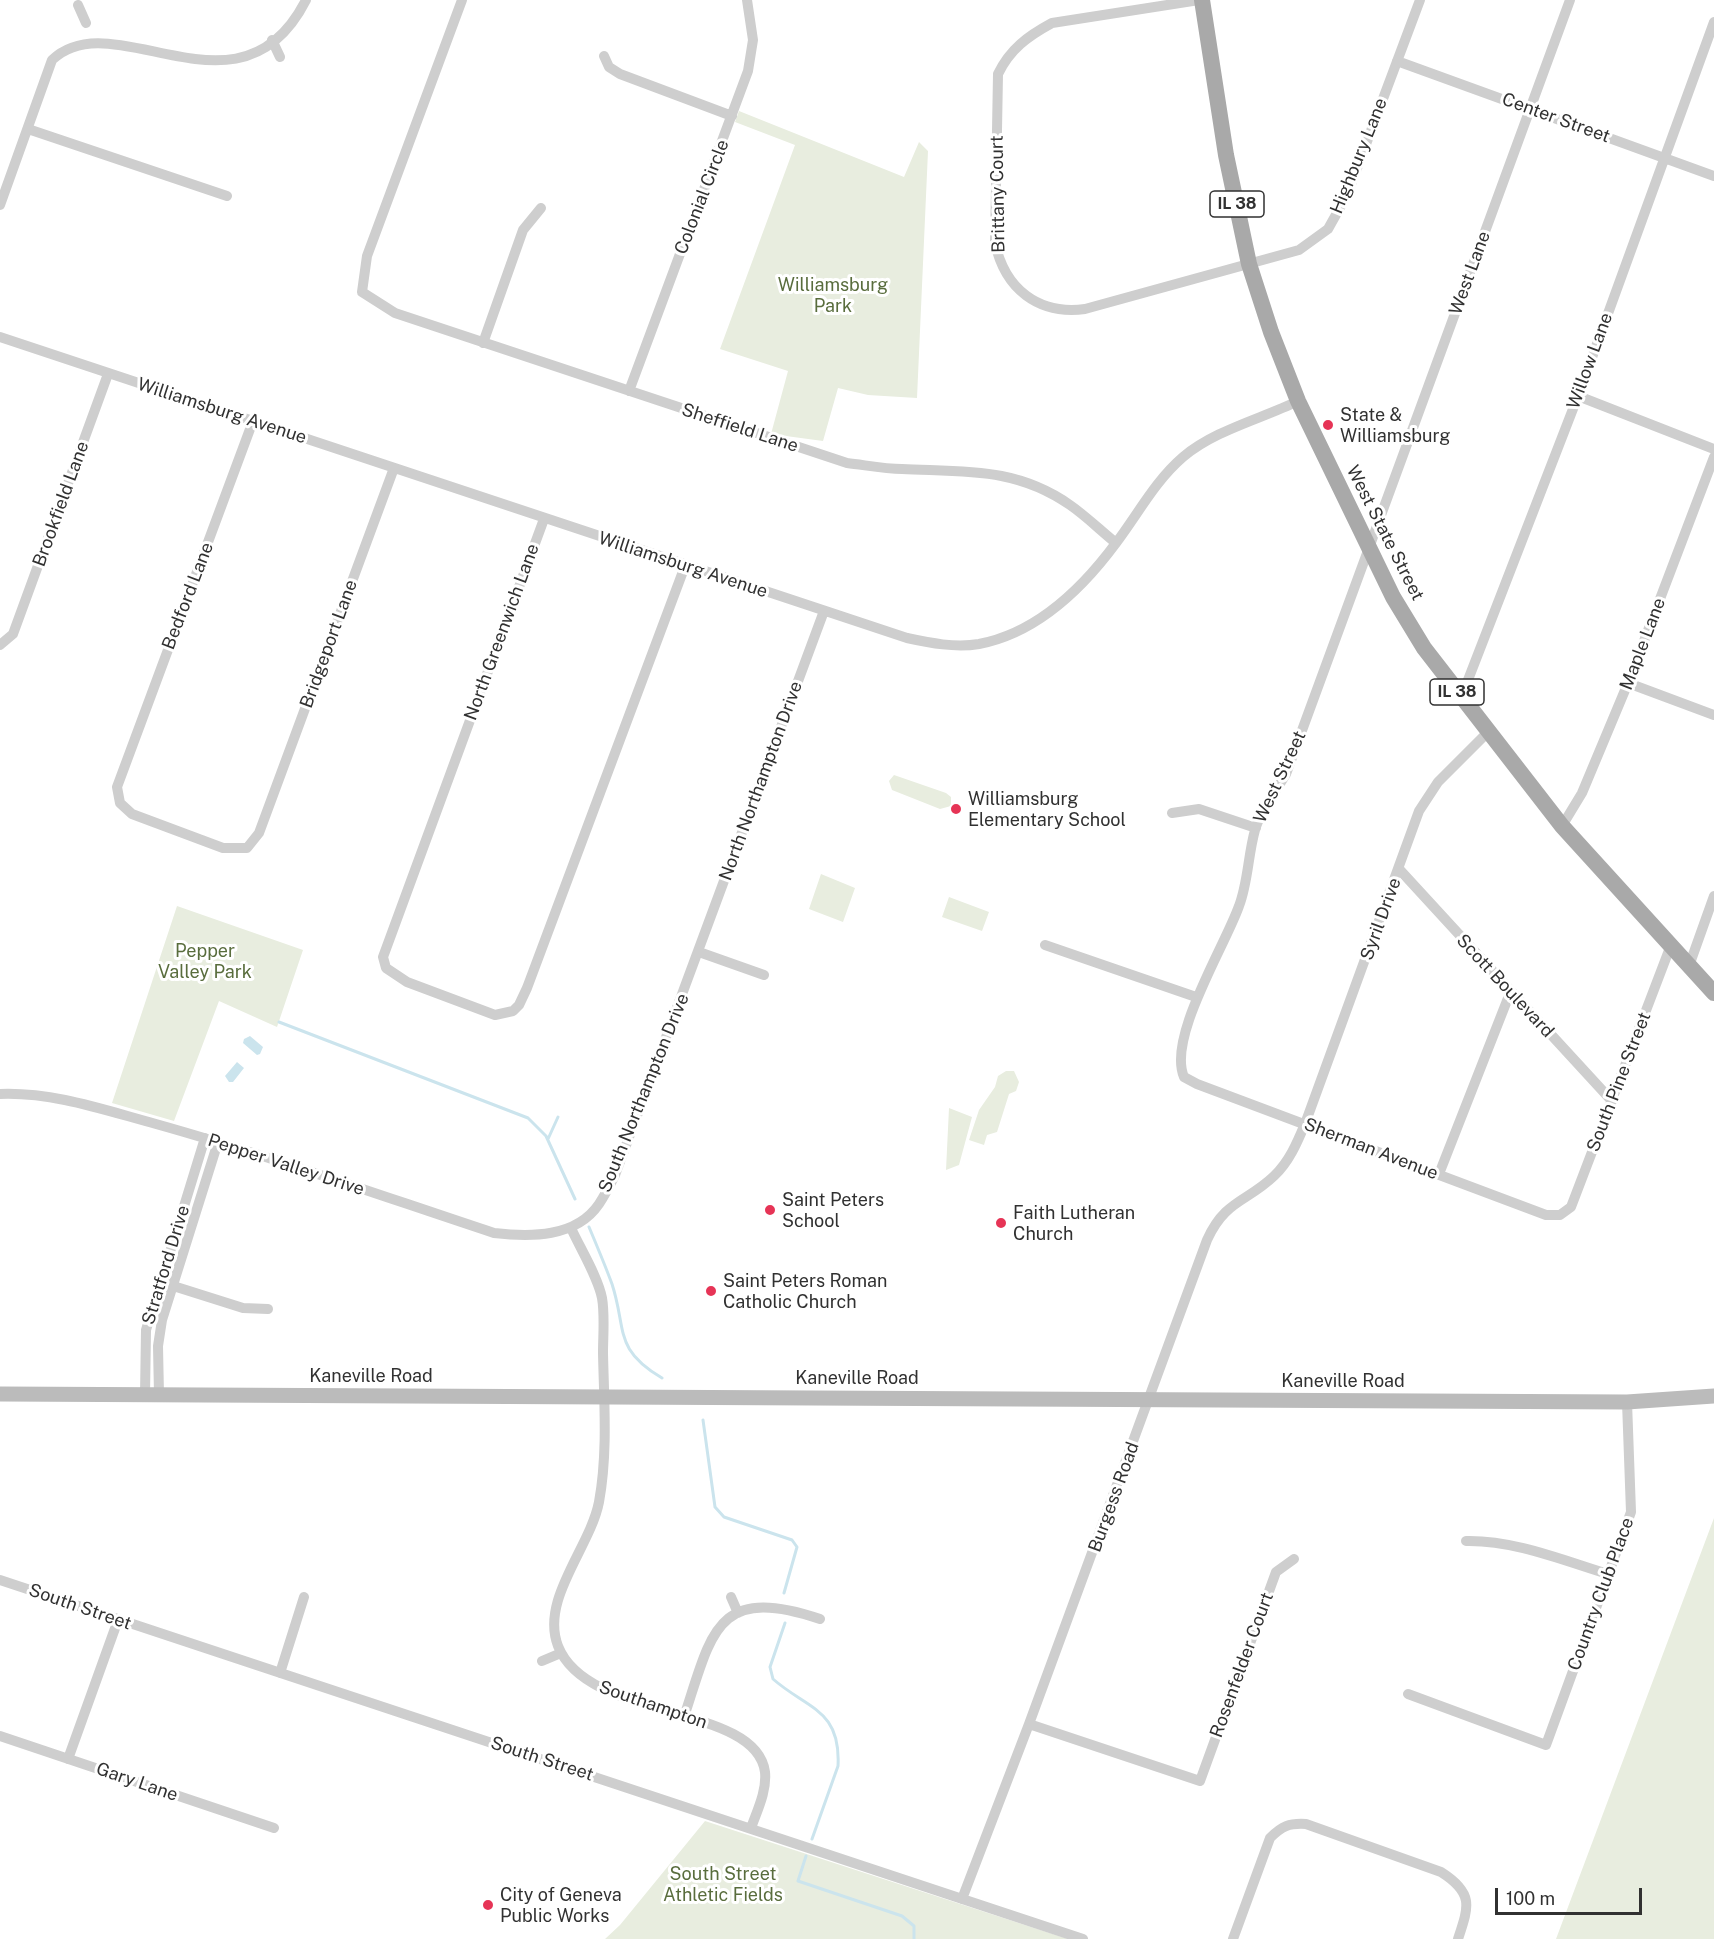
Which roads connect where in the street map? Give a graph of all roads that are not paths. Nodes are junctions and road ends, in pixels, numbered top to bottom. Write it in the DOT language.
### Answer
graph roads {
  1 [pos="306,0"];
  2 [pos="462,0"];
  3 [pos="747,0"];
  4 [pos="1200,0"];
  5 [pos="1420,0"];
  6 [pos="1570,0"];
  7 [pos="78,5"];
  8 [pos="98,18"];
  9 [pos="1714,22"];
  10 [pos="86,23"];
  11 [pos="75,30"];
  12 [pos="66,38"];
  13 [pos="272,40"];
  14 [pos="226,46"];
  15 [pos="604,56"];
  16 [pos="280,57"];
  17 [pos="1397,61"];
  18 [pos="1531,108"];
  19 [pos="732,116"];
  20 [pos="27,129"];
  21 [pos="1663,157"];
  22 [pos="1714,176"];
  23 [pos="227,196"];
  24 [pos="0,205"];
  25 [pos="541,208"];
  26 [pos="1250,264"];
  27 [pos="0,337"];
  28 [pos="483,343"];
  29 [pos="108,374"];
  30 [pos="629,391"];
  31 [pos="1578,396"];
  32 [pos="1298,401"];
  33 [pos="253,421"];
  34 [pos="1714,449"];
  35 [pos="1714,457"];
  36 [pos="394,468"];
  37 [pos="544,519"];
  38 [pos="1116,543"];
  39 [pos="1370,547"];
  40 [pos="685,566"];
  41 [pos="824,611"];
  42 [pos="0,645"];
  43 [pos="1628,683"];
  44 [pos="1461,698"];
  45 [pos="1714,715"];
  46 [pos="1487,733"];
  47 [pos="1172,813"];
  48 [pos="264,820"];
  49 [pos="1562,826"];
  50 [pos="1256,828"];
  51 [pos="1399,869"];
  52 [pos="1714,896"];
  53 [pos="1045,945"];
  54 [pos="1671,945"];
  55 [pos="699,952"];
  56 [pos="1689,966"];
  57 [pos="764,975"];
  58 [pos="1510,993"];
  59 [pos="1714,993"];
  60 [pos="1196,997"];
  61 [pos="1184,1077"];
  62 [pos="0,1094"];
  63 [pos="1612,1101"];
  64 [pos="1305,1124"];
  65 [pos="205,1138"];
  66 [pos="218,1142"];
  67 [pos="1439,1174"];
  68 [pos="1560,1215"];
  69 [pos="571,1228"];
  70 [pos="160,1282"];
  71 [pos="173,1286"];
  72 [pos="268,1308"];
  73 [pos="0,1394"];
  74 [pos="152,1395"];
  75 [pos="604,1396"];
  76 [pos="1714,1396"];
  77 [pos="1150,1399"];
  78 [pos="1627,1402"];
  79 [pos="1466,1541"];
  80 [pos="1294,1559"];
  81 [pos="1608,1574"];
  82 [pos="0,1580"];
  83 [pos="304,1597"];
  84 [pos="731,1597"];
  85 [pos="738,1613"];
  86 [pos="820,1619"];
  87 [pos="118,1620"];
  88 [pos="561,1653"];
  89 [pos="542,1661"];
  90 [pos="280,1672"];
  91 [pos="1408,1694"];
  92 [pos="684,1717"];
  93 [pos="1029,1724"];
  94 [pos="0,1736"];
  95 [pos="68,1759"];
  96 [pos="274,1828"];
  97 [pos="751,1828"];
  98 [pos="962,1899"];
  99 [pos="1083,1939"];
  100 [pos="1233,1939"];
  101 [pos="1458,1939"];
  1 -- 13 [label="street"];
  2 -- 28 [label="street, Sheffield Lane"];
  3 -- 19 [label="street, Colonial Circle"];
  4 -- 26 [label="main road, West State Street / IL 38"];
  4 -- 26 [label="street, Brittany Court"];
  5 -- 17 [label="street, Highbury Lane"];
  6 -- 18 [label="street, West Lane"];
  7 -- 10 [label="street"];
  8 -- 10 [label="street"];
  9 -- 21 [label="street, Willow Lane"];
  10 -- 11 [label="street"];
  12 -- 20 [label="street"];
  13 -- 14 [label="street"];
  13 -- 16 [label="street"];
  15 -- 19 [label="street"];
  17 -- 18 [label="street, Center Street"];
  17 -- 26 [label="street, Highbury Lane"];
  18 -- 21 [label="street, Center Street"];
  18 -- 39 [label="street, West Lane"];
  19 -- 30 [label="street, Colonial Circle"];
  20 -- 23 [label="street"];
  20 -- 24 [label="street"];
  21 -- 22 [label="street, Center Street"];
  21 -- 31 [label="street, Willow Lane"];
  25 -- 28 [label="street"];
  26 -- 32 [label="main road, West State Street / IL 38"];
  27 -- 29 [label="street, Williamsburg Avenue"];
  28 -- 30 [label="street, Sheffield Lane"];
  29 -- 33 [label="street, Williamsburg Avenue"];
  29 -- 42 [label="street, Brookfield Lane"];
  30 -- 38 [label="street, Sheffield Lane"];
  31 -- 34 [label="street"];
  31 -- 44 [label="street, Willow Lane"];
  32 -- 38 [label="street, Williamsburg Avenue"];
  32 -- 39 [label="main road, West State Street / IL 38"];
  33 -- 36 [label="street, Williamsburg Avenue"];
  33 -- 48 [label="street, Bedford Lane"];
  35 -- 43 [label="street, Maple Lane"];
  36 -- 37 [label="street, Williamsburg Avenue"];
  36 -- 48 [label="street, Bridgeport Lane"];
  37 -- 40 [label="street, Williamsburg Avenue"];
  37 -- 40 [label="street, North Greenwich Lane"];
  38 -- 41 [label="street, Williamsburg Avenue"];
  39 -- 44 [label="main road, West State Street / IL 38"];
  39 -- 50 [label="street, West Street"];
  40 -- 41 [label="street, Williamsburg Avenue"];
  41 -- 55 [label="street, North Northampton Drive"];
  43 -- 45 [label="street"];
  43 -- 49 [label="street, Maple Lane"];
  44 -- 46 [label="main road, West State Street / IL 38"];
  46 -- 49 [label="main road, West State Street / IL 38"];
  46 -- 51 [label="street, Syril Drive"];
  47 -- 50 [label="street"];
  49 -- 54 [label="main road, West State Street / IL 38"];
  50 -- 60 [label="street, West Street"];
  51 -- 58 [label="street, Scott Boulevard"];
  51 -- 64 [label="street, Syril Drive"];
  52 -- 56 [label="street"];
  53 -- 60 [label="street"];
  54 -- 56 [label="main road, West State Street / IL 38"];
  54 -- 63 [label="street, South Pine Street"];
  55 -- 57 [label="street"];
  55 -- 69 [label="street, South Northampton Drive"];
  56 -- 59 [label="main road, West State Street / IL 38"];
  58 -- 63 [label="street, Scott Boulevard"];
  58 -- 67 [label="street"];
  60 -- 61 [label="street, West Street"];
  61 -- 64 [label="street, Sherman Avenue"];
  62 -- 65 [label="street, Pepper Valley Drive"];
  63 -- 68 [label="street, South Pine Street"];
  64 -- 67 [label="street, Sherman Avenue"];
  64 -- 77 [label="street, Burgess Road"];
  65 -- 66 [label="street, Pepper Valley Drive"];
  65 -- 70 [label="street, Stratford Drive"];
  66 -- 69 [label="street, Pepper Valley Drive"];
  66 -- 71 [label="street, Stratford Drive"];
  67 -- 68 [label="street, Sherman Avenue"];
  69 -- 75 [label="street"];
  70 -- 71 [label="street"];
  70 -- 74 [label="street, Stratford Drive"];
  71 -- 72 [label="street"];
  71 -- 74 [label="street, Stratford Drive"];
  73 -- 74 [label="main road, Kaneville Road"];
  74 -- 75 [label="main road, Kaneville Road"];
  75 -- 77 [label="main road, Kaneville Road"];
  75 -- 88 [label="street, Southampton"];
  76 -- 78 [label="main road, Kaneville Road"];
  77 -- 78 [label="main road, Kaneville Road"];
  77 -- 93 [label="street, Burgess Road"];
  78 -- 81 [label="street, Country Club Place"];
  79 -- 81 [label="street"];
  80 -- 93 [label="street, Rosenfelder Court"];
  81 -- 91 [label="street, Country Club Place"];
  82 -- 87 [label="street, South Street"];
  83 -- 90 [label="street"];
  84 -- 85 [label="street"];
  85 -- 86 [label="street"];
  85 -- 92 [label="street"];
  87 -- 90 [label="street, South Street"];
  87 -- 95 [label="street"];
  88 -- 89 [label="street"];
  88 -- 92 [label="street, Southampton"];
  90 -- 97 [label="street, South Street"];
  92 -- 97 [label="street, Southampton"];
  93 -- 98 [label="street, Burgess Road"];
  94 -- 95 [label="street, Gary Lane"];
  95 -- 96 [label="street, Gary Lane"];
  97 -- 98 [label="street, South Street"];
  98 -- 99 [label="street, South Street"];
  100 -- 101 [label="street"];
}
